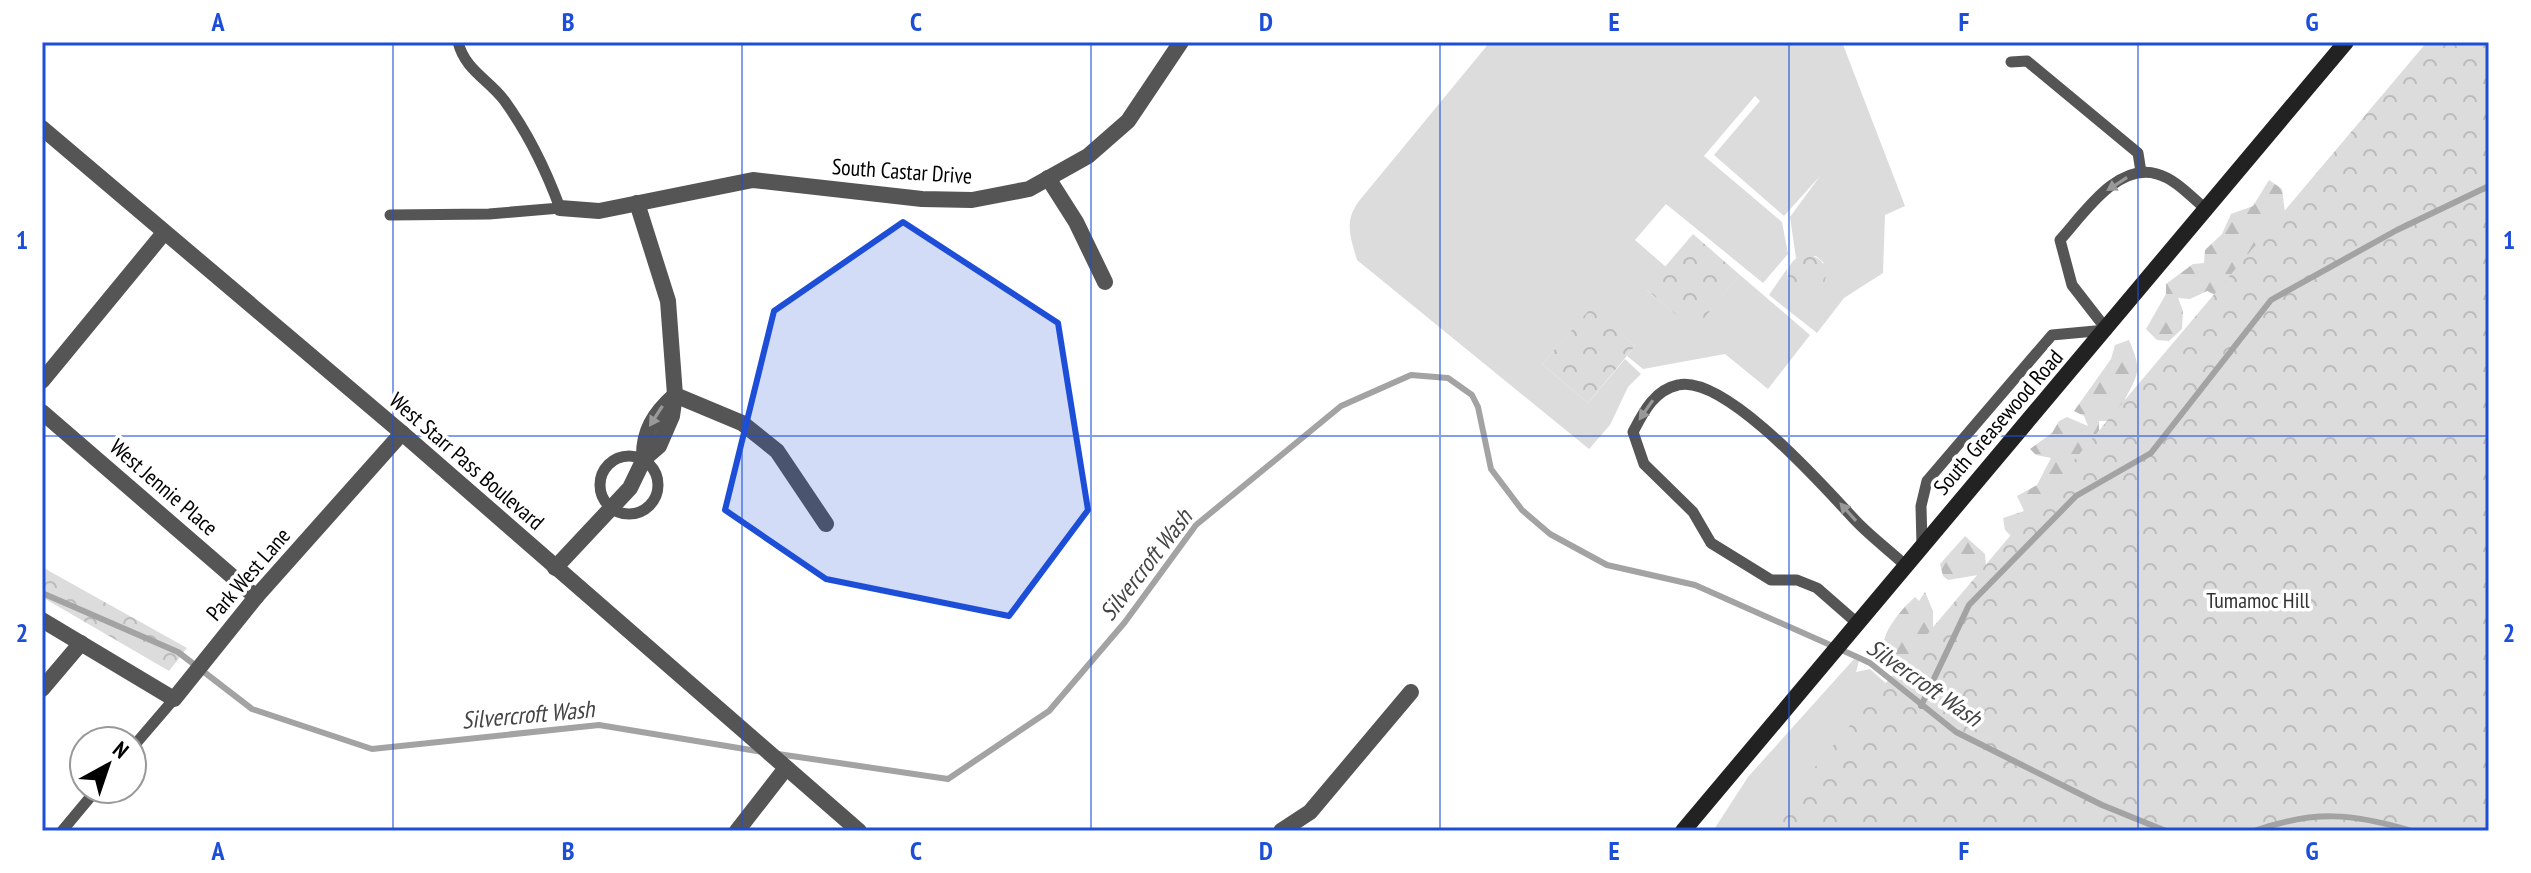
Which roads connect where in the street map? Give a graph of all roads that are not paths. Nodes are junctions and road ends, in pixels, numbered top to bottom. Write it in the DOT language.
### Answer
graph roads {
  1 [pos="458,42"];
  2 [pos="1181,42"];
  3 [pos="2346,42"];
  4 [pos="2011,62"];
  5 [pos="42,128"];
  6 [pos="2141,172"];
  7 [pos="1048,178"];
  8 [pos="637,203"];
  9 [pos="560,208"];
  10 [pos="2207,210"];
  11 [pos="390,215"];
  12 [pos="163,234"];
  13 [pos="1105,282"];
  14 [pos="2107,330"];
  15 [pos="42,381"];
  16 [pos="675,395"];
  17 [pos="42,412"];
  18 [pos="402,433"];
  19 [pos="644,459"];
  20 [pos="611,509"];
  21 [pos="826,524"];
  22 [pos="1922,545"];
  23 [pos="1905,565"];
  24 [pos="555,568"];
  25 [pos="256,597"];
  26 [pos="42,620"];
  27 [pos="1857,623"];
  28 [pos="81,643"];
  29 [pos="42,689"];
  30 [pos="1411,692"];
  31 [pos="174,699"];
  32 [pos="148,729"];
  33 [pos="786,768"];
  34 [pos="84,805"];
  35 [pos="62,831"];
  36 [pos="737,831"];
  37 [pos="859,831"];
  38 [pos="1281,831"];
  39 [pos="1683,831"];
  1 -- 9 [label="lane"];
  2 -- 7 [label="street, South Castar Drive"];
  3 -- 10 [label="main road, South Greasewood Road"];
  4 -- 6 [label="lane"];
  5 -- 12 [label="street, West Starr Pass Boulevard"];
  6 -- 10 [label="lane"];
  6 -- 14 [label="lane, one-way"];
  7 -- 8 [label="street, South Castar Drive"];
  7 -- 13 [label="street"];
  8 -- 9 [label="street, South Castar Drive"];
  8 -- 16 [label="street"];
  9 -- 11 [label="lane"];
  10 -- 14 [label="main road, South Greasewood Road"];
  12 -- 15 [label="street"];
  12 -- 18 [label="street, West Starr Pass Boulevard"];
  14 -- 22 [label="main road, South Greasewood Road"];
  14 -- 22 [label="lane"];
  16 -- 19 [label="street"];
  16 -- 21 [label="street"];
  17 -- 25 [label="street, West Jennie Place"];
  18 -- 24 [label="street, West Starr Pass Boulevard"];
  18 -- 25 [label="street, Park West Lane"];
  19 -- 20 [label="street"];
  19 -- 20 [label="lane"];
  19 -- 20 [label="lane"];
  20 -- 24 [label="street"];
  22 -- 23 [label="main road, South Greasewood Road"];
  23 -- 27 [label="main road, South Greasewood Road"];
  23 -- 27 [label="lane, one-way"];
  24 -- 33 [label="street, West Starr Pass Boulevard"];
  25 -- 31 [label="street, Park West Lane"];
  26 -- 28 [label="street"];
  27 -- 39 [label="main road, South Greasewood Road"];
  28 -- 29 [label="street"];
  28 -- 31 [label="street"];
  30 -- 38 [label="street"];
  31 -- 32 [label="lane, Park West Lane"];
  33 -- 36 [label="street"];
  33 -- 37 [label="street, West Starr Pass Boulevard"];
  34 -- 35 [label="lane"];
}
